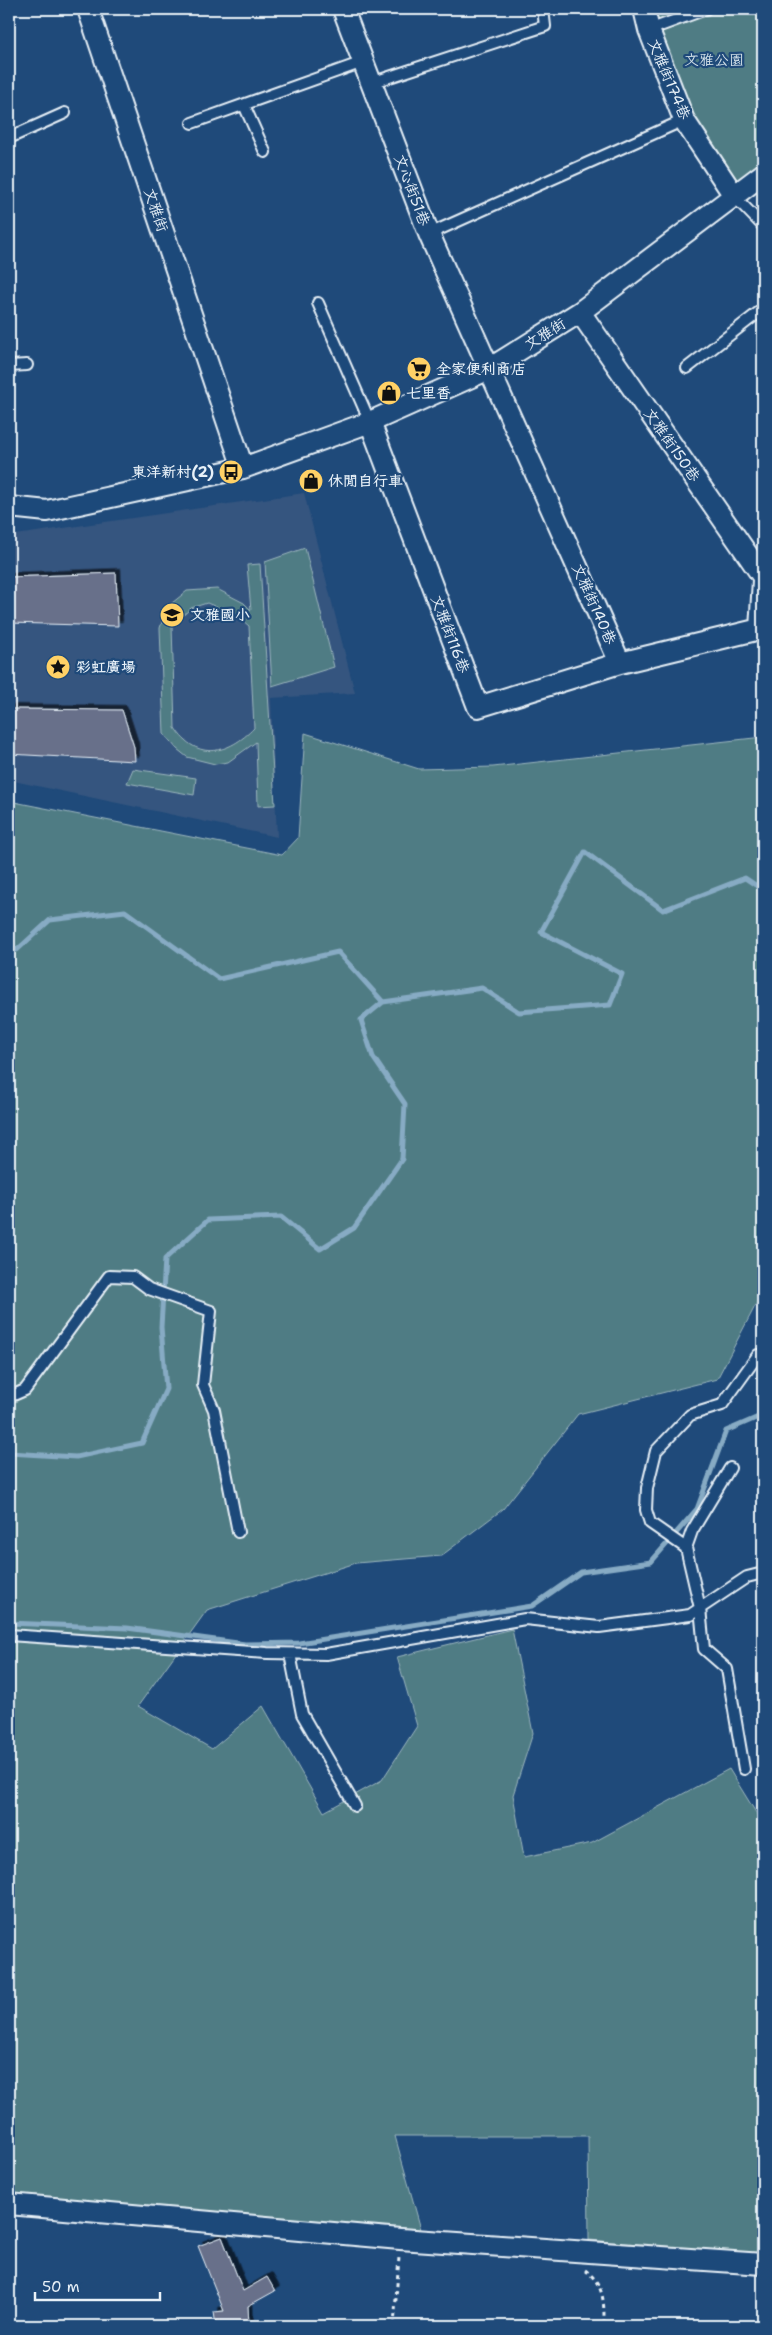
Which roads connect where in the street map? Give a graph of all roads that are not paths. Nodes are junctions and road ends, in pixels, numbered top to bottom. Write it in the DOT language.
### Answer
graph roads {
  1 [pos="88,9"];
  2 [pos="342,9"];
  3 [pos="543,9"];
  4 [pos="644,9"];
  5 [pos="706,9"];
  6 [pos="649,30"];
  7 [pos="363,62"];
  8 [pos="371,83"];
  9 [pos="244,105"];
  10 [pos="65,113"];
  11 [pos="684,120"];
  12 [pos="192,124"];
  13 [pos="9,138"];
  14 [pos="265,152"];
  15 [pos="763,174"];
  16 [pos="735,197"];
  17 [pos="763,226"];
  18 [pos="429,234"];
  19 [pos="318,303"];
  20 [pos="763,309"];
  21 [pos="580,312"];
  22 [pos="26,365"];
  23 [pos="9,366"];
  24 [pos="687,368"];
  25 [pos="489,369"];
  26 [pos="370,422"];
  27 [pos="243,468"];
  28 [pos="9,507"];
  29 [pos="763,579"];
  30 [pos="620,663"];
  31 [pos="758,1355"];
  32 [pos="9,1398"];
  33 [pos="730,1468"];
  34 [pos="238,1532"];
  35 [pos="682,1545"];
  36 [pos="763,1574"];
  37 [pos="700,1608"];
  38 [pos="9,1635"];
  39 [pos="290,1654"];
  40 [pos="744,1769"];
  41 [pos="355,1806"];
  42 [pos="9,2204"];
  43 [pos="763,2264"];
  1 -- 27 [label="street, 文雅街"];
  2 -- 7 [label="street, 文心街51巷"];
  3 -- 8 [label="lane"];
  4 -- 6 [label="street, 文雅街174巷"];
  5 -- 6 [label="lane"];
  6 -- 11 [label="street, 文雅街174巷"];
  7 -- 8 [label="street, 文心街51巷"];
  7 -- 9 [label="lane"];
  8 -- 18 [label="street, 文心街51巷"];
  9 -- 12 [label="lane"];
  9 -- 14 [label="lane"];
  10 -- 13 [label="lane"];
  11 -- 16 [label="street, 文雅街174巷"];
  11 -- 18 [label="lane"];
  15 -- 16 [label="street, 文雅街"];
  16 -- 17 [label="lane"];
  16 -- 21 [label="street, 文雅街"];
  18 -- 25 [label="street, 文心街51巷"];
  19 -- 26 [label="lane"];
  20 -- 24 [label="lane"];
  21 -- 25 [label="street, 文雅街"];
  21 -- 29 [label="street, 文雅街150巷"];
  22 -- 23 [label="lane"];
  25 -- 26 [label="street, 文雅街"];
  25 -- 30 [label="street, 文雅街140巷"];
  26 -- 27 [label="street, 文雅街"];
  26 -- 30 [label="street, 文雅街116巷"];
  27 -- 28 [label="street, 文雅街"];
  29 -- 30 [label="street, 文雅街140巷"];
  31 -- 35 [label="lane"];
  32 -- 34 [label="lane"];
  33 -- 35 [label="lane"];
  35 -- 37 [label="lane"];
  36 -- 37 [label="lane"];
  37 -- 39 [label="lane"];
  37 -- 40 [label="lane"];
  38 -- 39 [label="lane"];
  39 -- 41 [label="lane"];
  42 -- 43 [label="street"];
}
